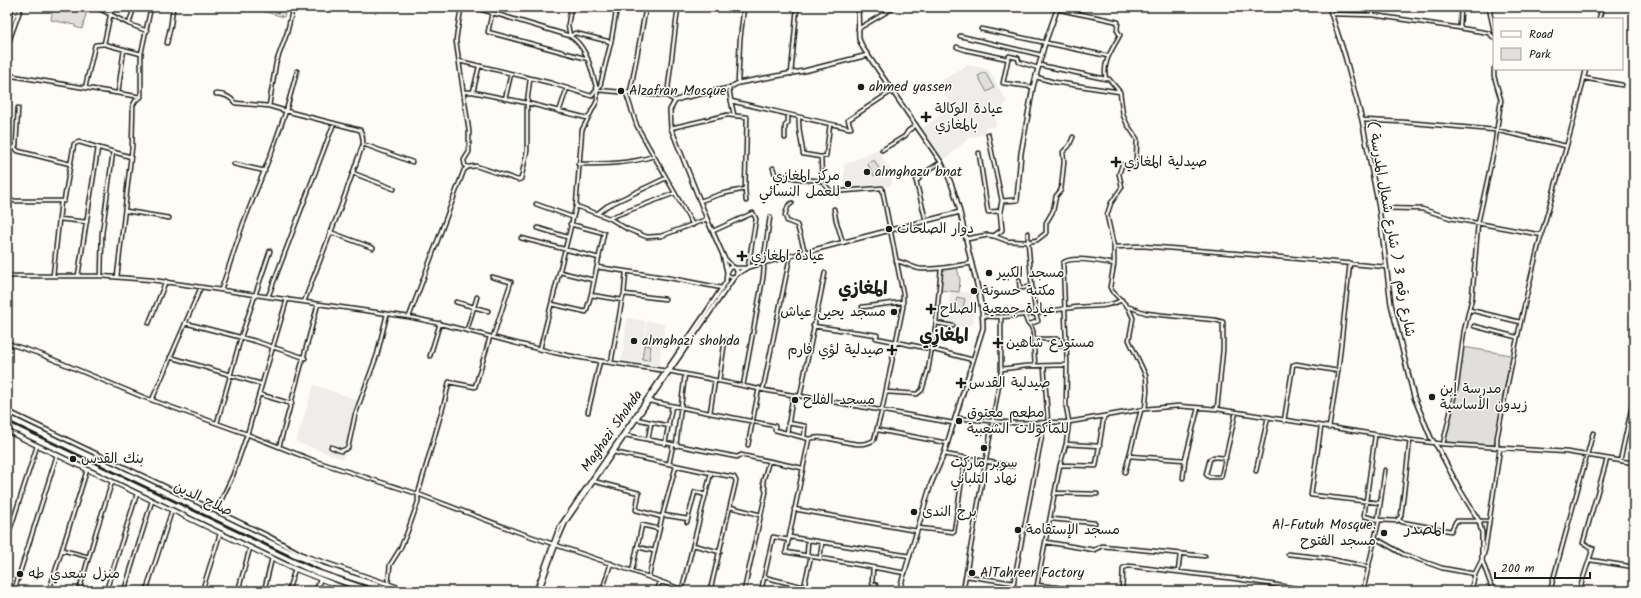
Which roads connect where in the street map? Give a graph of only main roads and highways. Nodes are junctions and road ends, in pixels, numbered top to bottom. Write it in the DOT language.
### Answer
graph roads {
  1 [pos="7,417"];
  2 [pos="7,426"];
  3 [pos="7,431"];
  4 [pos="133,477"];
  5 [pos="130,484"];
  6 [pos="153,487"];
  7 [pos="150,493"];
  8 [pos="196,519"];
  9 [pos="351,591"];
  10 [pos="371,591"];
  11 [pos="393,591"];
  1 -- 4 [label="highway, صلاح الدين"];
  2 -- 5 [label="highway, صلاح الدين"];
  3 -- 8 [label="main road"];
  4 -- 5 [label="highway"];
  4 -- 6 [label="highway, صلاح الدين"];
  5 -- 7 [label="highway, صلاح الدين"];
  6 -- 7 [label="highway"];
  6 -- 11 [label="highway, صلاح الدين"];
  7 -- 8 [label="highway, صلاح الدين"];
  8 -- 9 [label="main road"];
  8 -- 10 [label="highway, صلاح الدين"];
}
